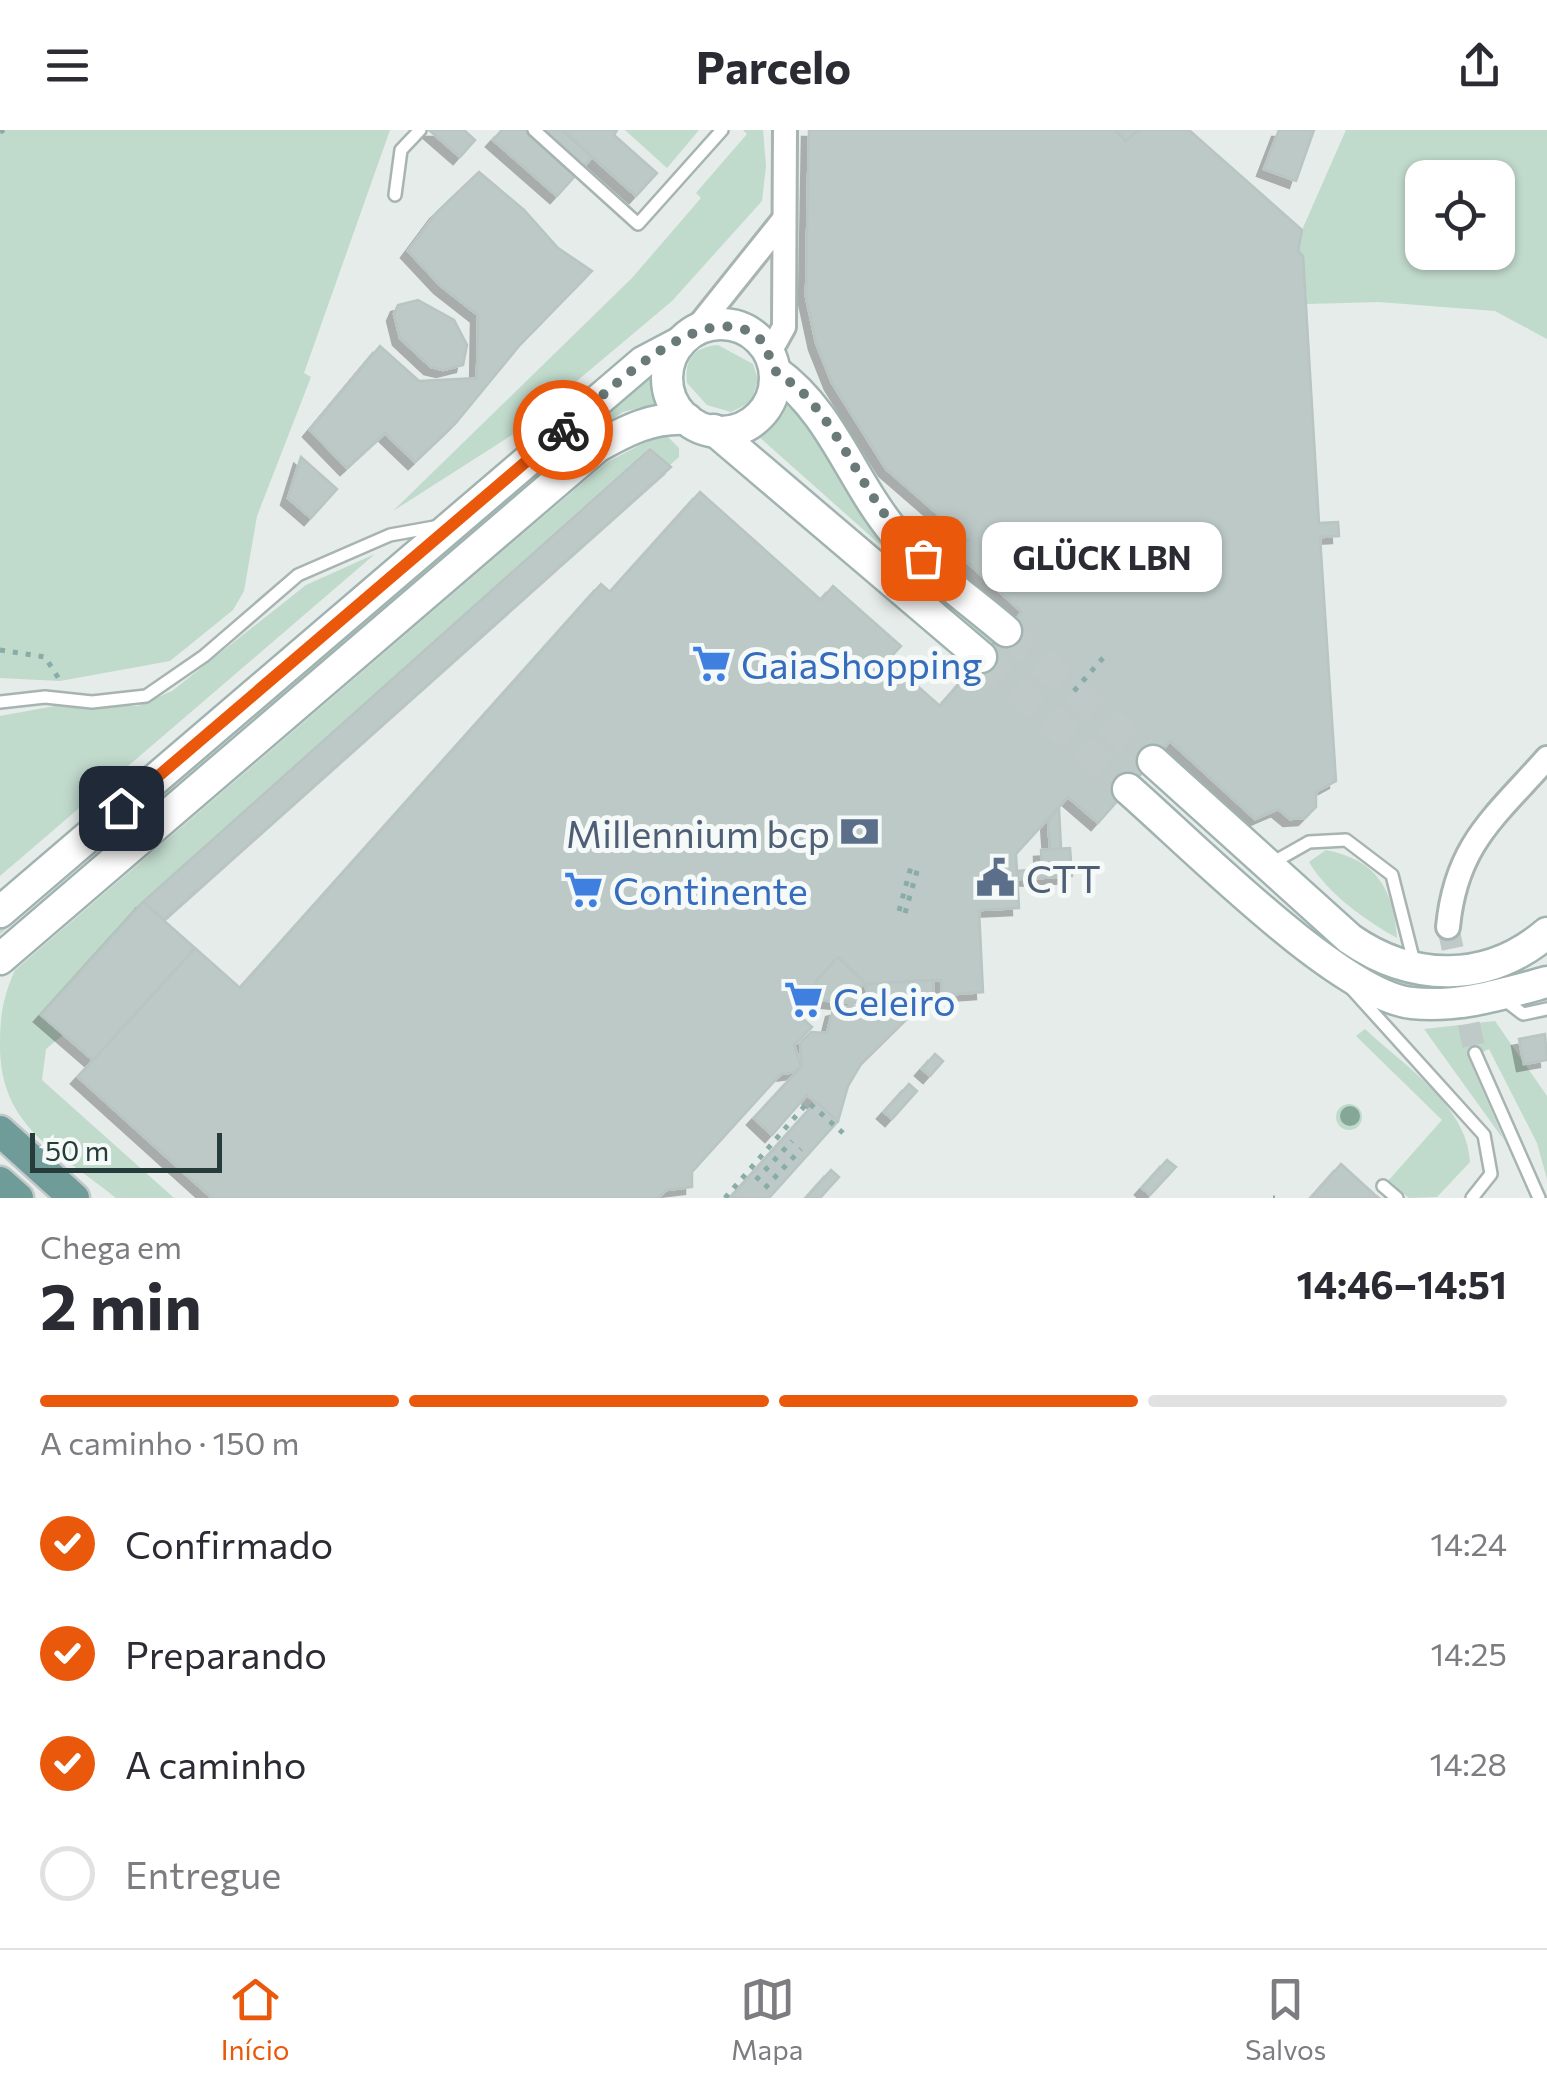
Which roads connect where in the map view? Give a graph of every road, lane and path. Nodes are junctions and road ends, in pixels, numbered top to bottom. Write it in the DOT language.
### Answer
graph roads {
  1 [pos="420,130"];
  2 [pos="534,130"];
  3 [pos="722,130"];
  4 [pos="785,130"];
  5 [pos="395,195"];
  6 [pos="784,219"];
  7 [pos="688,336"];
  8 [pos="773,362"];
  9 [pos="700,425"];
  10 [pos="454,523"];
  11 [pos="1006,631"];
  12 [pos="0,650"];
  13 [pos="982,658"];
  14 [pos="1103,658"];
  15 [pos="60,681"];
  16 [pos="1074,691"];
  17 [pos="0,702"];
  18 [pos="1547,758"];
  19 [pos="1153,760"];
  20 [pos="1128,789"];
  21 [pos="916,863"];
  22 [pos="1268,865"];
  23 [pos="0,912"];
  24 [pos="902,912"];
  25 [pos="1448,927"];
  26 [pos="1547,932"];
  27 [pos="0,960"];
  28 [pos="1336,970"];
  29 [pos="1417,971"];
  30 [pos="1547,982"];
  31 [pos="1498,996"];
  32 [pos="1547,1009"];
  33 [pos="1475,1053"];
  34 [pos="0,1131"];
  35 [pos="843,1133"];
  36 [pos="792,1142"];
  37 [pos="802,1149"];
  38 [pos="756,1180"];
  39 [pos="0,1182"];
  40 [pos="1383,1186"];
  41 [pos="765,1188"];
  42 [pos="18,1198"];
  43 [pos="74,1198"];
  44 [pos="725,1198"];
  45 [pos="1397,1198"];
  46 [pos="1472,1198"];
  47 [pos="1539,1198"];
  1 -- 5 [label="lane"];
  2 -- 3 [label="lane"];
  4 -- 6 [label="street"];
  6 -- 7 [label="street"];
  6 -- 8 [label="street"];
  7 -- 8 [label="main road"];
  7 -- 9 [label="main road"];
  7 -- 10 [label="main road"];
  8 -- 9 [label="main road"];
  8 -- 11 [label="main road"];
  9 -- 13 [label="main road"];
  9 -- 27 [label="main road"];
  10 -- 17 [label="lane"];
  10 -- 23 [label="main road"];
  12 -- 15 [label="path"];
  14 -- 16 [label="path"];
  18 -- 25 [label="street"];
  19 -- 22 [label="main road"];
  20 -- 28 [label="main road"];
  21 -- 24 [label="path"];
  22 -- 29 [label="main road"];
  22 -- 29 [label="lane"];
  26 -- 29 [label="main road"];
  28 -- 31 [label="main road"];
  28 -- 46 [label="lane"];
  30 -- 31 [label="main road"];
  31 -- 32 [label="lane"];
  33 -- 47 [label="lane"];
  34 -- 43 [label="main road"];
  35 -- 44 [label="path"];
  36 -- 38 [label="path"];
  37 -- 41 [label="path"];
  39 -- 42 [label="main road"];
  40 -- 45 [label="lane"];
}
